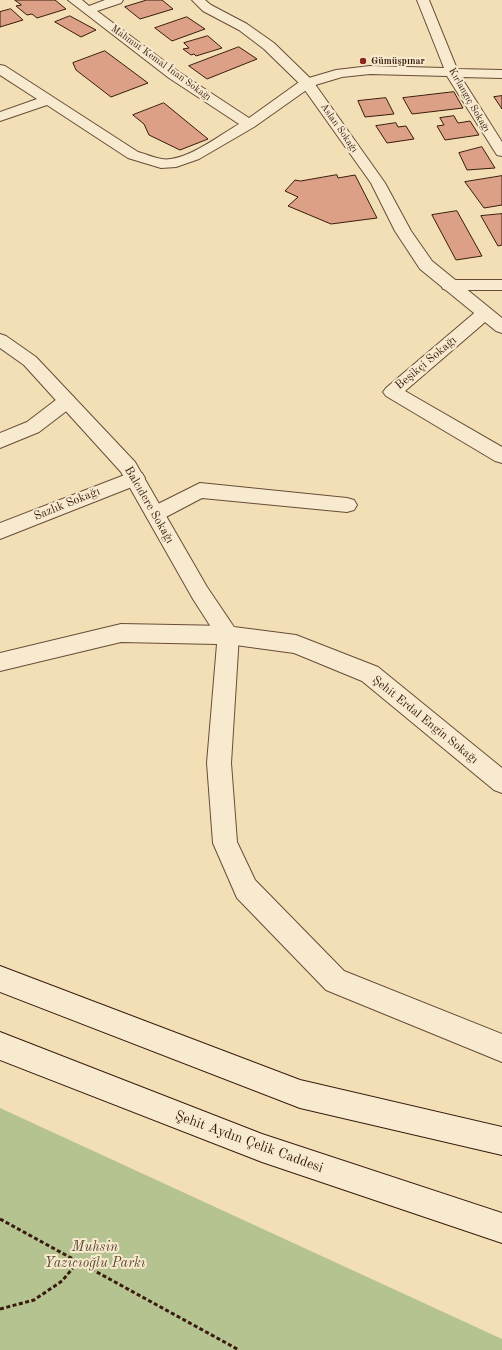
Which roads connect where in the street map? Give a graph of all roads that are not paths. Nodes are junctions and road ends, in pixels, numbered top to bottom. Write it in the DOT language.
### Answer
graph roads {
  1 [pos="74,0"];
  2 [pos="117,0"];
  3 [pos="198,0"];
  4 [pos="423,0"];
  5 [pos="89,10"];
  6 [pos="0,68"];
  7 [pos="452,73"];
  8 [pos="502,74"];
  9 [pos="307,83"];
  10 [pos="48,100"];
  11 [pos="0,117"];
  12 [pos="249,124"];
  13 [pos="502,152"];
  14 [pos="449,285"];
  15 [pos="502,285"];
  16 [pos="485,313"];
  17 [pos="502,327"];
  18 [pos="0,340"];
  19 [pos="67,401"];
  20 [pos="0,441"];
  21 [pos="502,456"];
  22 [pos="135,478"];
  23 [pos="347,504"];
  24 [pos="155,514"];
  25 [pos="0,531"];
  26 [pos="228,635"];
  27 [pos="0,662"];
  28 [pos="502,782"];
  29 [pos="0,979"];
  30 [pos="0,1046"];
  31 [pos="502,1048"];
  32 [pos="502,1141"];
  33 [pos="502,1228"];
  1 -- 5 [label="street, Mahmut Kemal İnan Sokağı"];
  2 -- 5 [label="street"];
  3 -- 9 [label="street, Aslan Sokağı"];
  4 -- 7 [label="street, Kırlangıç Sokağı"];
  5 -- 12 [label="street, Mahmut Kemal İnan Sokağı"];
  6 -- 10 [label="street"];
  7 -- 8 [label="street"];
  7 -- 9 [label="street"];
  7 -- 13 [label="street, Kırlangıç Sokağı"];
  9 -- 12 [label="street"];
  9 -- 14 [label="street, Aslan Sokağı"];
  10 -- 11 [label="street"];
  10 -- 12 [label="street"];
  14 -- 15 [label="street"];
  14 -- 16 [label="street, Aslan Sokağı"];
  16 -- 17 [label="street, Aslan Sokağı"];
  16 -- 21 [label="street, Beşikçi Sokağı"];
  18 -- 19 [label="street, Balcıdere Sokağı"];
  19 -- 20 [label="street"];
  19 -- 22 [label="street, Balcıdere Sokağı"];
  22 -- 24 [label="street, Balcıdere Sokağı"];
  22 -- 25 [label="street, Sazlık Sokağı"];
  23 -- 24 [label="street"];
  24 -- 26 [label="street, Balcıdere Sokağı"];
  26 -- 27 [label="street, Şehit Erdal Engin Sokağı"];
  26 -- 28 [label="street, Şehit Erdal Engin Sokağı"];
  26 -- 31 [label="street"];
  29 -- 32 [label="street"];
  30 -- 33 [label="street, Şehit Aydın Çelik Caddesi"];
}
